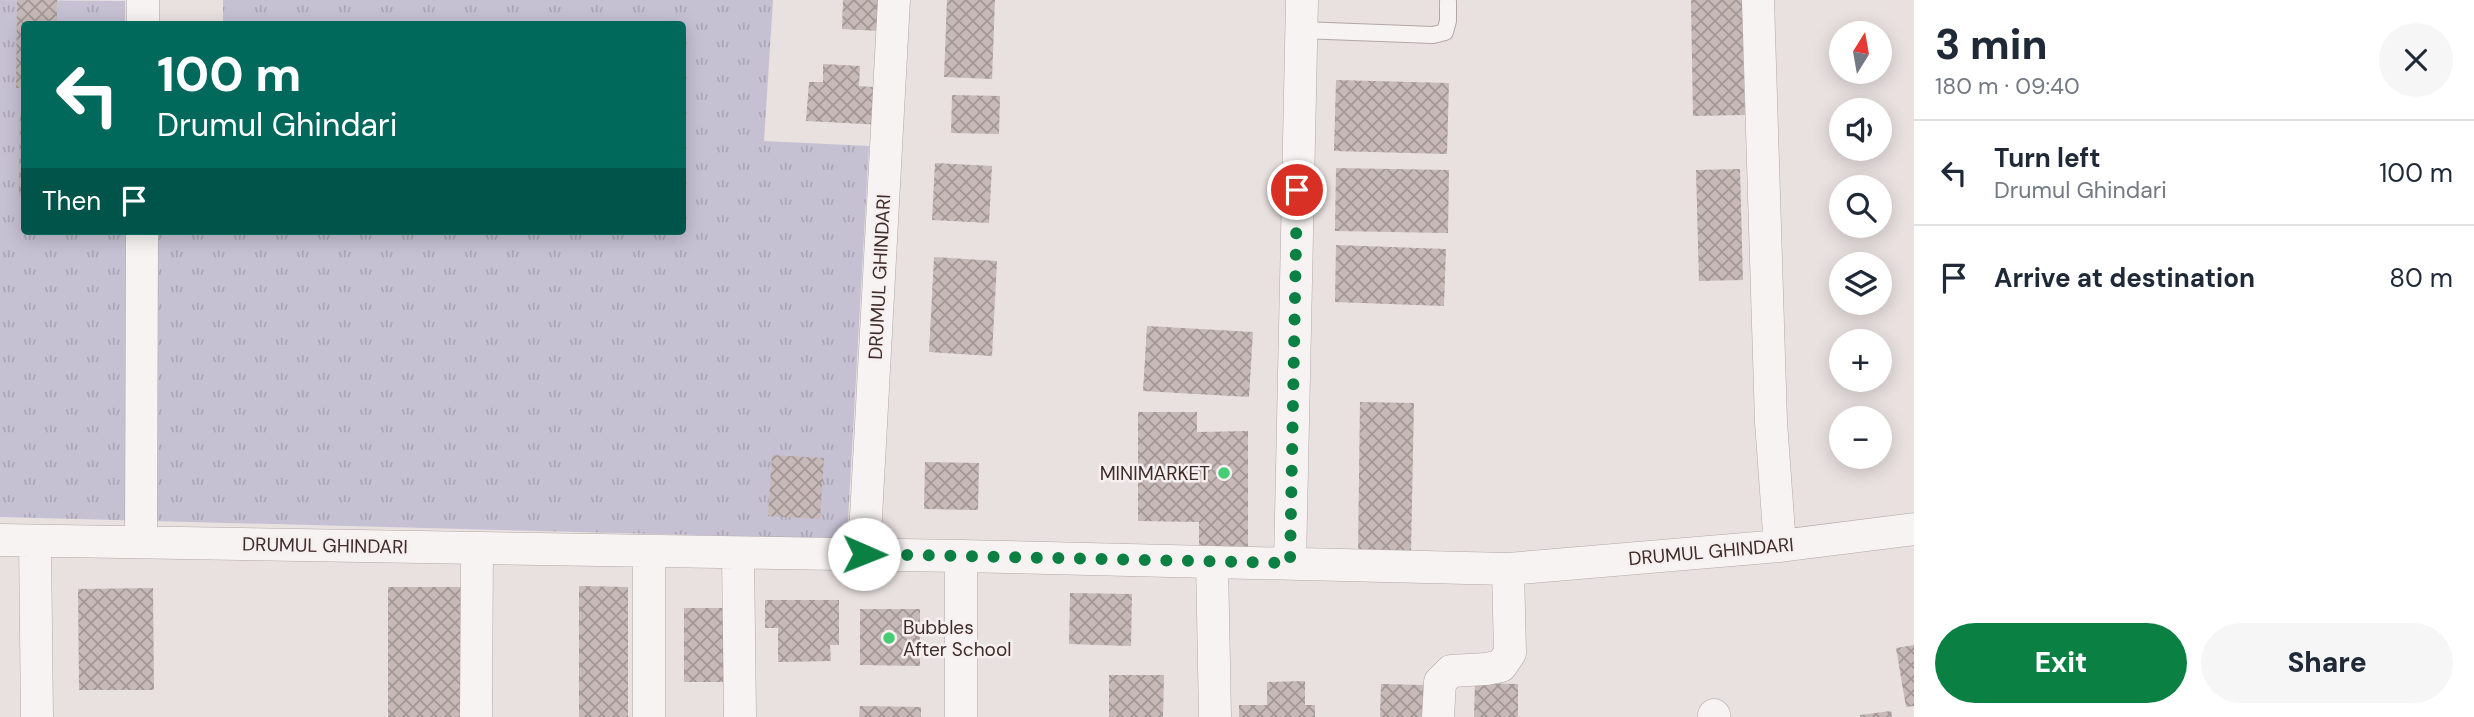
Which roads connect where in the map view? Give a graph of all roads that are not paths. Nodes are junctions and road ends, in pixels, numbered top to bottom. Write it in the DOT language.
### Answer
graph roads {
  1 [pos="143,0"];
  2 [pos="894,0"];
  3 [pos="1758,0"];
  4 [pos="1448,2"];
  5 [pos="1301,15"];
  6 [pos="143,21"];
  7 [pos="142,235"];
  8 [pos="1914,529"];
  9 [pos="0,540"];
  10 [pos="35,541"];
  11 [pos="141,542"];
  12 [pos="1780,546"];
  13 [pos="477,548"];
  14 [pos="649,551"];
  15 [pos="738,552"];
  16 [pos="864,554"];
  17 [pos="961,556"];
  18 [pos="1213,562"];
  19 [pos="1290,563"];
  20 [pos="1508,569"];
  21 [pos="37,717"];
  22 [pos="476,717"];
  23 [pos="649,717"];
  24 [pos="740,717"];
  25 [pos="961,717"];
  26 [pos="1215,717"];
  27 [pos="1438,717"];
  1 -- 6 [label="street"];
  2 -- 16 [label="street, DRUMUL GHINDARI"];
  3 -- 12 [label="street"];
  4 -- 5 [label="lane"];
  5 -- 19 [label="street"];
  7 -- 11 [label="street"];
  8 -- 12 [label="street, DRUMUL GHINDARI"];
  9 -- 10 [label="street, DRUMUL GHINDARI"];
  10 -- 11 [label="street, DRUMUL GHINDARI"];
  10 -- 21 [label="street"];
  11 -- 13 [label="street, DRUMUL GHINDARI"];
  12 -- 20 [label="street, DRUMUL GHINDARI"];
  13 -- 14 [label="street, DRUMUL GHINDARI"];
  13 -- 22 [label="street"];
  14 -- 15 [label="street, DRUMUL GHINDARI"];
  14 -- 23 [label="street"];
  15 -- 16 [label="street, DRUMUL GHINDARI"];
  15 -- 24 [label="street"];
  16 -- 17 [label="street, DRUMUL GHINDARI"];
  17 -- 18 [label="street, DRUMUL GHINDARI"];
  17 -- 25 [label="street"];
  18 -- 19 [label="street, DRUMUL GHINDARI"];
  18 -- 26 [label="street"];
  19 -- 20 [label="street, DRUMUL GHINDARI"];
  20 -- 27 [label="street"];
}
